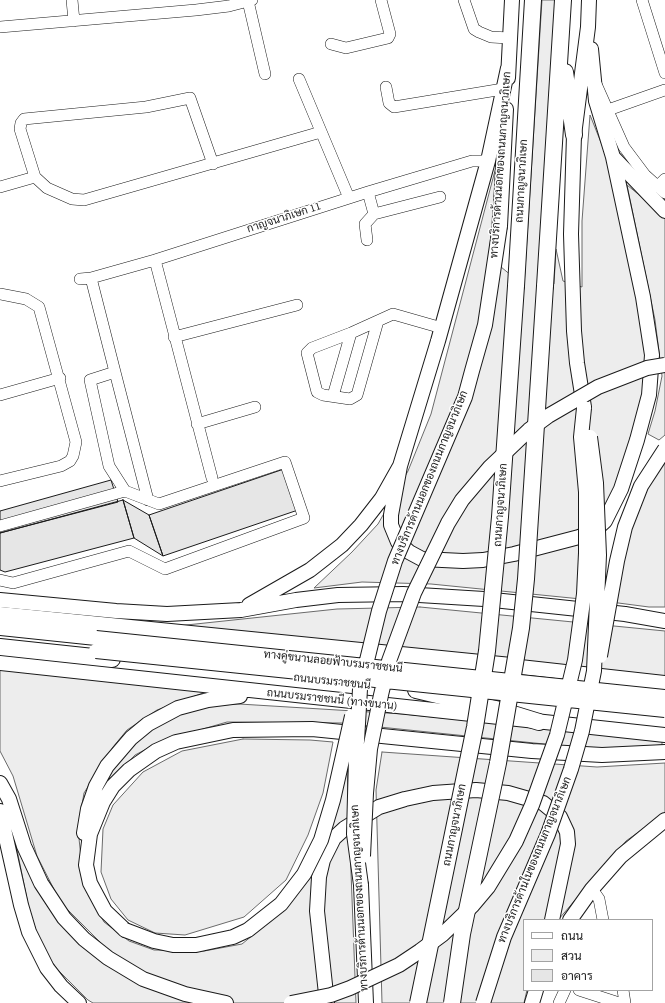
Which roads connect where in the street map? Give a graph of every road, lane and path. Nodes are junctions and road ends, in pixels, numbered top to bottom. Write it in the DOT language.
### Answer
graph roads {
  1 [pos="72,0"];
  2 [pos="250,0"];
  3 [pos="381,0"];
  4 [pos="464,0"];
  5 [pos="512,0"];
  6 [pos="533,0"];
  7 [pos="563,0"];
  8 [pos="590,0"];
  9 [pos="642,0"];
  10 [pos="74,21"];
  11 [pos="0,27"];
  12 [pos="588,27"];
  13 [pos="510,38"];
  14 [pos="560,38"];
  15 [pos="332,44"];
  16 [pos="508,68"];
  17 [pos="665,73"];
  18 [pos="265,74"];
  19 [pos="299,80"];
  20 [pos="594,80"];
  21 [pos="386,87"];
  22 [pos="503,89"];
  23 [pos="665,90"];
  24 [pos="608,110"];
  25 [pos="321,132"];
  26 [pos="574,135"];
  27 [pos="613,157"];
  28 [pos="488,161"];
  29 [pos="213,164"];
  30 [pos="35,177"];
  31 [pos="662,186"];
  32 [pos="0,187"];
  33 [pos="368,192"];
  34 [pos="440,197"];
  35 [pos="349,198"];
  36 [pos="665,211"];
  37 [pos="374,214"];
  38 [pos="367,240"];
  39 [pos="155,260"];
  40 [pos="0,294"];
  41 [pos="297,305"];
  42 [pos="378,321"];
  43 [pos="442,328"];
  44 [pos="351,334"];
  45 [pos="174,337"];
  46 [pos="665,365"];
  47 [pos="115,372"];
  48 [pos="60,378"];
  49 [pos="0,395"];
  50 [pos="333,396"];
  51 [pos="256,407"];
  52 [pos="584,408"];
  53 [pos="197,424"];
  54 [pos="665,449"];
  55 [pos="400,466"];
  56 [pos="212,478"];
  57 [pos="0,481"];
  58 [pos="125,491"];
  59 [pos="148,500"];
  60 [pos="0,526"];
  61 [pos="0,580"];
  62 [pos="0,600"];
  63 [pos="241,610"];
  64 [pos="665,614"];
  65 [pos="0,615"];
  66 [pos="640,617"];
  67 [pos="665,621"];
  68 [pos="0,628"];
  69 [pos="0,640"];
  70 [pos="0,647"];
  71 [pos="0,663"];
  72 [pos="511,666"];
  73 [pos="594,672"];
  74 [pos="665,683"];
  75 [pos="360,689"];
  76 [pos="416,690"];
  77 [pos="280,694"];
  78 [pos="665,697"];
  79 [pos="506,699"];
  80 [pos="665,710"];
  81 [pos="665,715"];
  82 [pos="539,722"];
  83 [pos="665,735"];
  84 [pos="665,752"];
  85 [pos="0,783"];
  86 [pos="0,810"];
  87 [pos="665,820"];
  88 [pos="86,865"];
  89 [pos="361,885"];
  90 [pos="592,889"];
  91 [pos="552,919"];
  92 [pos="571,919"];
  93 [pos="603,919"];
  94 [pos="565,991"];
  95 [pos="582,991"];
  96 [pos="623,991"];
  97 [pos="79,1003"];
  98 [pos="226,1003"];
  99 [pos="291,1003"];
  100 [pos="327,1003"];
  101 [pos="366,1003"];
  102 [pos="418,1003"];
  103 [pos="452,1003"];
  104 [pos="483,1003"];
  105 [pos="559,1003"];
  106 [pos="619,1003"];
  107 [pos="625,1003"];
  1 -- 10 [label="street"];
  2 -- 10 [label="street"];
  2 -- 18 [label="street"];
  3 -- 15 [label="street"];
  4 -- 13 [label="street"];
  5 -- 13 [label="main road, ทางบริการด้านนอกของถนนกาญจนาภิเษก"];
  6 -- 102 [label="highway, ถนนกาญจนาภิเษก, bridge"];
  7 -- 14 [label="highway"];
  8 -- 12 [label="main road, ทางบริการด้านในของถนนกาญจนาภิเษก"];
  9 -- 17 [label="street"];
  10 -- 11 [label="street"];
  12 -- 20 [label="main road"];
  12 -- 26 [label="main road, ทางบริการด้านในของถนนกาญจนาภิเษก"];
  13 -- 16 [label="main road, ทางบริการด้านนอกของถนนกาญจนาภิเษก"];
  14 -- 26 [label="highway"];
  14 -- 103 [label="highway, bridge"];
  16 -- 22 [label="main road"];
  16 -- 75 [label="main road, ทางบริการด้านนอกของถนนกาญจนาภิเษก, bridge"];
  19 -- 25 [label="street"];
  20 -- 24 [label="street"];
  20 -- 27 [label="main road"];
  21 -- 22 [label="street"];
  22 -- 28 [label="main road"];
  23 -- 24 [label="street"];
  24 -- 31 [label="street"];
  25 -- 29 [label="street"];
  25 -- 35 [label="street"];
  26 -- 52 [label="main road, ทางบริการด้านในของถนนกาญจนาภิเษก"];
  27 -- 36 [label="main road"];
  27 -- 55 [label="main road"];
  28 -- 33 [label="street, กาญจนาภิเษก 11"];
  28 -- 43 [label="main road"];
  29 -- 30 [label="street"];
  29 -- 30 [label="street"];
  30 -- 32 [label="street"];
  33 -- 35 [label="street, กาญจนาภิเษก 11"];
  33 -- 37 [label="street"];
  34 -- 37 [label="street"];
  35 -- 39 [label="street, กาญจนาภิเษก 11"];
  37 -- 38 [label="street"];
  39 -- 45 [label="street"];
  39 -- 47 [label="street, กาญจนาภิเษก 11"];
  40 -- 48 [label="street"];
  41 -- 45 [label="street"];
  42 -- 43 [label="street"];
  42 -- 44 [label="street"];
  42 -- 50 [label="street"];
  43 -- 55 [label="main road"];
  44 -- 50 [label="street"];
  44 -- 50 [label="street"];
  45 -- 53 [label="street"];
  46 -- 89 [label="main road, bridge"];
  47 -- 58 [label="street"];
  47 -- 59 [label="street"];
  48 -- 49 [label="street"];
  48 -- 57 [label="street"];
  51 -- 53 [label="street"];
  52 -- 73 [label="main road, ทางบริการด้านในของถนนกาญจนาภิเษก, bridge"];
  52 -- 99 [label="main road, bridge"];
  53 -- 56 [label="street"];
  54 -- 73 [label="main road, bridge"];
  55 -- 63 [label="main road"];
  58 -- 59 [label="street"];
  58 -- 60 [label="street"];
  59 -- 61 [label="street"];
  62 -- 63 [label="main road"];
  63 -- 66 [label="main road"];
  64 -- 66 [label="main road"];
  65 -- 72 [label="highway"];
  66 -- 67 [label="main road"];
  68 -- 78 [label="main road, ทางคู่ขนานลอยฟ้าบรมราชชนนี, bridge"];
  69 -- 80 [label="main road, ทางคู่ขนานลอยฟ้าบรมราชชนนี, bridge"];
  70 -- 76 [label="highway, ถนนบรมราชชนนี"];
  71 -- 77 [label="main road, ถนนบรมราชชนนี (ทางขนาน)"];
  72 -- 74 [label="main road"];
  73 -- 104 [label="main road, ทางบริการด้านในของถนนกาญจนาภิเษก, bridge"];
  75 -- 88 [label="main road, bridge"];
  75 -- 89 [label="main road, ทางบริการด้านนอกของถนนกาญจนาภิเษก, bridge"];
  76 -- 79 [label="highway, ถนนบรมราชชนนี"];
  76 -- 82 [label="highway"];
  77 -- 82 [label="main road, ถนนบรมราชชนนี (ทางขนาน)"];
  77 -- 88 [label="main road"];
  79 -- 81 [label="main road, ถนนบรมราชชนนี"];
  82 -- 83 [label="main road, ถนนบรมราชชนนี (ทางขนาน)"];
  84 -- 88 [label="main road"];
  85 -- 98 [label="main road"];
  86 -- 97 [label="main road"];
  87 -- 90 [label="main road"];
  89 -- 101 [label="main road, ทางบริการด้านนอกของถนนกาญจนาภิเษก"];
  90 -- 92 [label="main road"];
  90 -- 93 [label="street"];
  91 -- 100 [label="main road"];
  94 -- 105 [label="street"];
  95 -- 106 [label="street"];
  96 -- 107 [label="street"];
}
